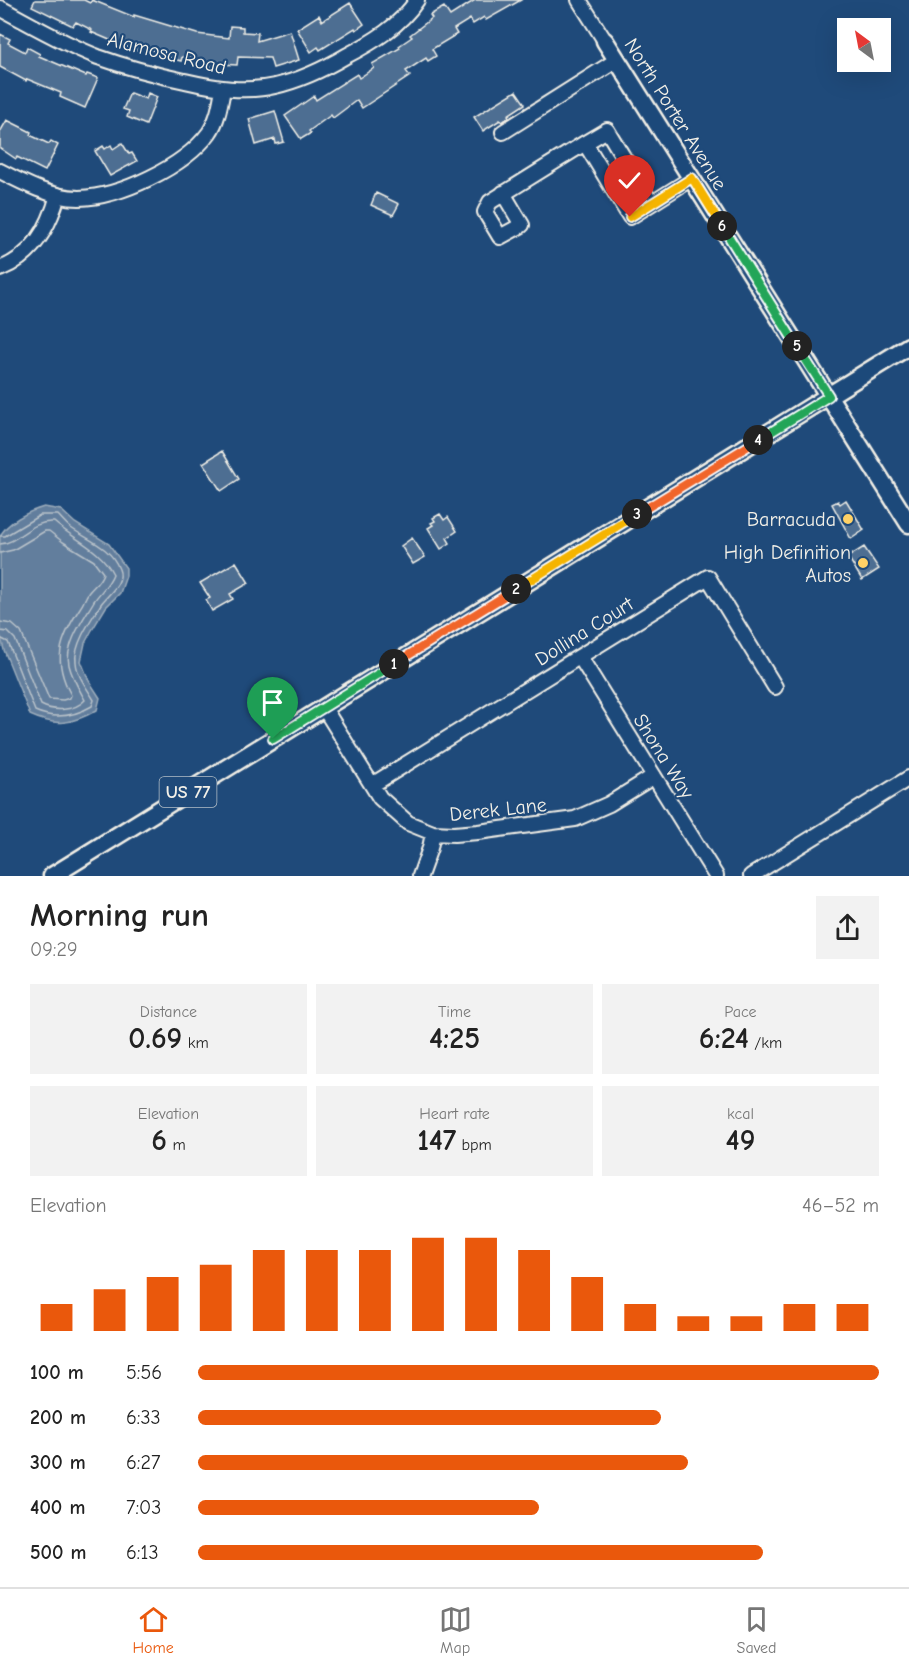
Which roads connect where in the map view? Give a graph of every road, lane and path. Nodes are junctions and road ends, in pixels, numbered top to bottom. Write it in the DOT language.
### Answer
graph roads {
  1 [pos="417,0"];
  2 [pos="579,0"];
  3 [pos="0,8"];
  4 [pos="605,41"];
  5 [pos="617,60"];
  6 [pos="223,89"];
  7 [pos="503,132"];
  8 [pos="585,143"];
  9 [pos="0,171"];
  10 [pos="692,178"];
  11 [pos="504,193"];
  12 [pos="58,195"];
  13 [pos="651,203"];
  14 [pos="0,269"];
  15 [pos="909,346"];
  16 [pos="829,396"];
  17 [pos="909,524"];
  18 [pos="580,657"];
  19 [pos="775,687"];
  20 [pos="324,708"];
  21 [pos="654,776"];
  22 [pos="909,778"];
  23 [pos="372,785"];
  24 [pos="432,833"];
  25 [pos="52,876"];
  26 [pos="420,876"];
  27 [pos="716,876"];
  28 [pos="751,876"];
  1 -- 6 [label="street, Alamosa Road"];
  2 -- 4 [label="street, North Porter Avenue"];
  3 -- 6 [label="street, Alamosa Road"];
  4 -- 5 [label="main road, North Porter Avenue"];
  5 -- 7 [label="street"];
  5 -- 10 [label="main road, North Porter Avenue"];
  6 -- 12 [label="street"];
  8 -- 11 [label="street"];
  8 -- 13 [label="street"];
  8 -- 13 [label="street"];
  9 -- 12 [label="street"];
  10 -- 13 [label="street"];
  10 -- 16 [label="main road, North Porter Avenue"];
  12 -- 14 [label="street"];
  15 -- 16 [label="main road, US 77"];
  16 -- 17 [label="main road, North Porter Avenue"];
  16 -- 20 [label="main road, US 77"];
  18 -- 19 [label="street, Dollina Court"];
  18 -- 21 [label="street, Shona Way"];
  18 -- 23 [label="street, Dollina Court"];
  20 -- 23 [label="street, Derek Lane"];
  20 -- 25 [label="main road, US 77"];
  21 -- 24 [label="street, Derek Lane"];
  21 -- 27 [label="street, Shona Way"];
  22 -- 28 [label="street"];
  23 -- 24 [label="street, Derek Lane"];
  24 -- 26 [label="street"];
}
